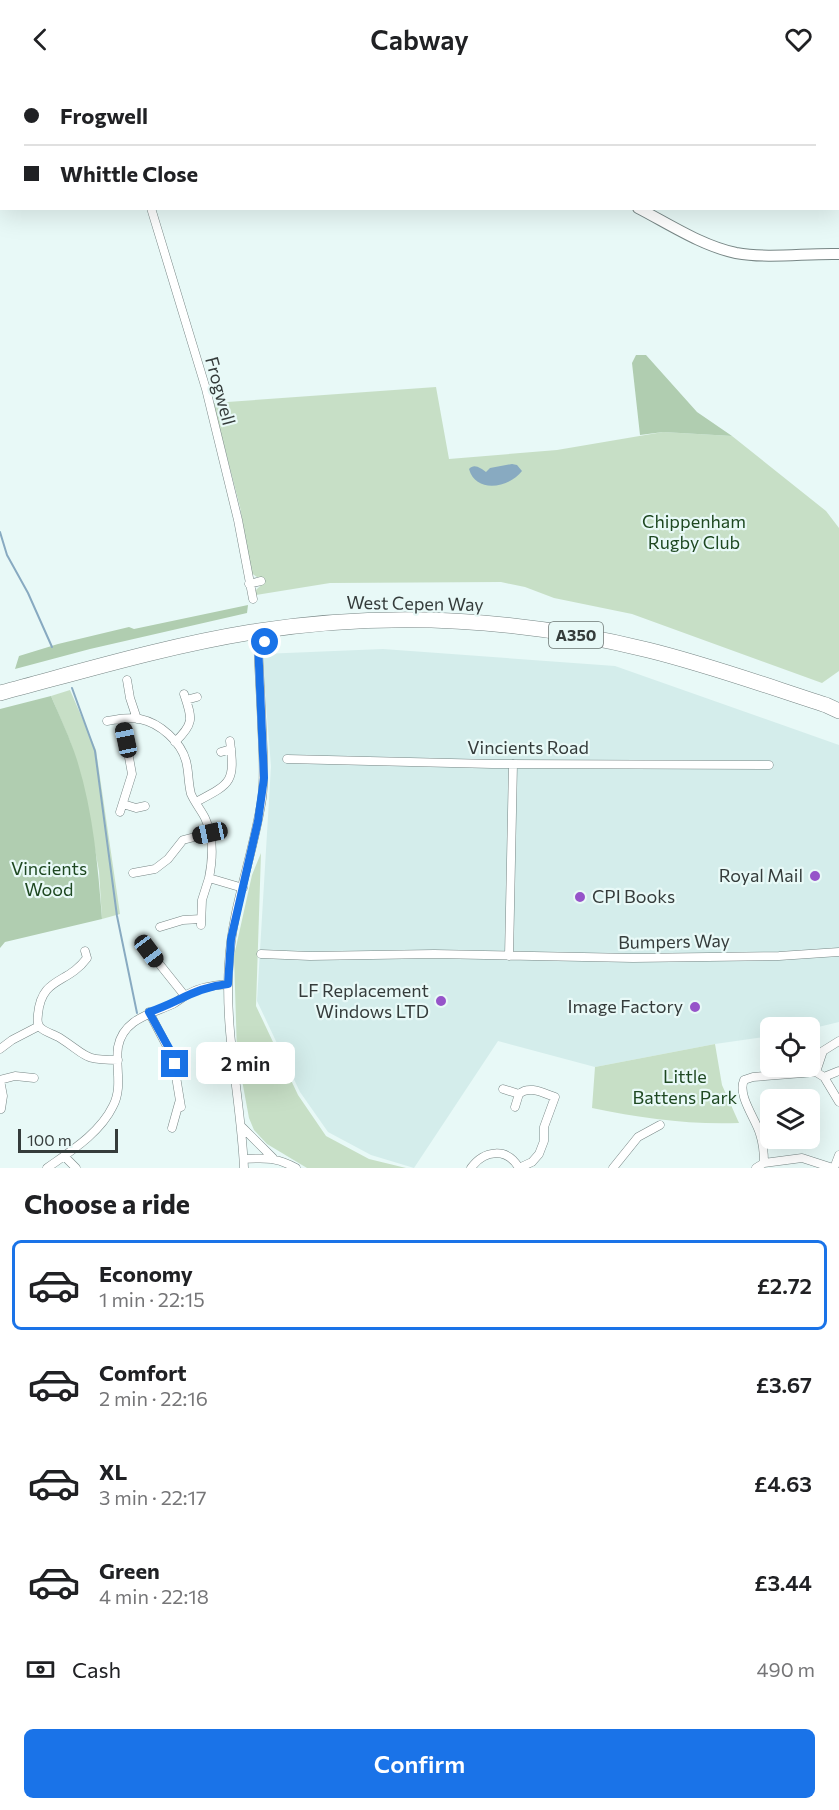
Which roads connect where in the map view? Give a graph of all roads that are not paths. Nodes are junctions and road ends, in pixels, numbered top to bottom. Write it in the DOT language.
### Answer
graph roads {
  1 [pos="152,210"];
  2 [pos="643,210"];
  3 [pos="839,254"];
  4 [pos="261,581"];
  5 [pos="249,584"];
  6 [pos="253,599"];
  7 [pos="272,640"];
  8 [pos="127,680"];
  9 [pos="0,693"];
  10 [pos="197,696"];
  11 [pos="835,708"];
  12 [pos="122,719"];
  13 [pos="137,719"];
  14 [pos="107,721"];
  15 [pos="176,742"];
  16 [pos="221,752"];
  17 [pos="287,759"];
  18 [pos="513,764"];
  19 [pos="768,765"];
  20 [pos="196,802"];
  21 [pos="145,806"];
  22 [pos="210,833"];
  23 [pos="133,873"];
  24 [pos="209,878"];
  25 [pos="243,888"];
  26 [pos="163,924"];
  27 [pos="149,951"];
  28 [pos="839,952"];
  29 [pos="261,954"];
  30 [pos="88,956"];
  31 [pos="509,956"];
  32 [pos="228,984"];
  33 [pos="185,996"];
  34 [pos="149,1012"];
  35 [pos="39,1026"];
  36 [pos="839,1041"];
  37 [pos="0,1049"];
  38 [pos="118,1060"];
  39 [pos="839,1071"];
  40 [pos="820,1075"];
  41 [pos="782,1077"];
  42 [pos="30,1079"];
  43 [pos="0,1080"];
  44 [pos="503,1089"];
  45 [pos="519,1095"];
  46 [pos="839,1102"];
  47 [pos="4,1106"];
  48 [pos="515,1107"];
  49 [pos="660,1125"];
  50 [pos="242,1127"];
  51 [pos="172,1128"];
  52 [pos="839,1155"];
  53 [pos="64,1156"];
  54 [pos="273,1158"];
  55 [pos="764,1163"];
  56 [pos="244,1164"];
  57 [pos="47,1168"];
  58 [pos="79,1168"];
  59 [pos="296,1168"];
  60 [pos="471,1168"];
  61 [pos="519,1168"];
  62 [pos="612,1168"];
  63 [pos="756,1168"];
  64 [pos="834,1168"];
  1 -- 5 [label="street, Frogwell"];
  2 -- 3 [label="street"];
  4 -- 5 [label="street"];
  5 -- 6 [label="street, Frogwell"];
  7 -- 25 [label="street"];
  8 -- 13 [label="street"];
  9 -- 11 [label="highway, West Cepen Way / A350"];
  10 -- 15 [label="street"];
  12 -- 13 [label="street"];
  12 -- 14 [label="street"];
  12 -- 21 [label="street"];
  13 -- 15 [label="street"];
  15 -- 20 [label="street"];
  16 -- 20 [label="street"];
  17 -- 18 [label="street, Vincients Road"];
  18 -- 19 [label="street, Vincients Road"];
  18 -- 31 [label="street"];
  20 -- 22 [label="street"];
  22 -- 23 [label="street"];
  22 -- 24 [label="street"];
  24 -- 25 [label="street"];
  24 -- 26 [label="street"];
  25 -- 32 [label="street"];
  27 -- 33 [label="street"];
  28 -- 31 [label="street, Bumpers Way"];
  29 -- 31 [label="street, Bumpers Way"];
  30 -- 35 [label="street"];
  32 -- 33 [label="street"];
  32 -- 50 [label="street"];
  33 -- 34 [label="street"];
  34 -- 38 [label="street"];
  34 -- 51 [label="street"];
  35 -- 37 [label="street"];
  35 -- 38 [label="street"];
  36 -- 40 [label="street"];
  38 -- 53 [label="street"];
  39 -- 40 [label="street"];
  40 -- 46 [label="street"];
  41 -- 55 [label="street"];
  42 -- 43 [label="street"];
  43 -- 47 [label="street"];
  44 -- 45 [label="street"];
  45 -- 48 [label="street"];
  45 -- 61 [label="street"];
  49 -- 62 [label="street"];
  50 -- 54 [label="street"];
  50 -- 56 [label="street"];
  52 -- 64 [label="street"];
  53 -- 57 [label="street"];
  53 -- 58 [label="street"];
  54 -- 56 [label="street"];
  54 -- 59 [label="street"];
  55 -- 63 [label="street"];
  55 -- 64 [label="street"];
  60 -- 61 [label="street"];
}
